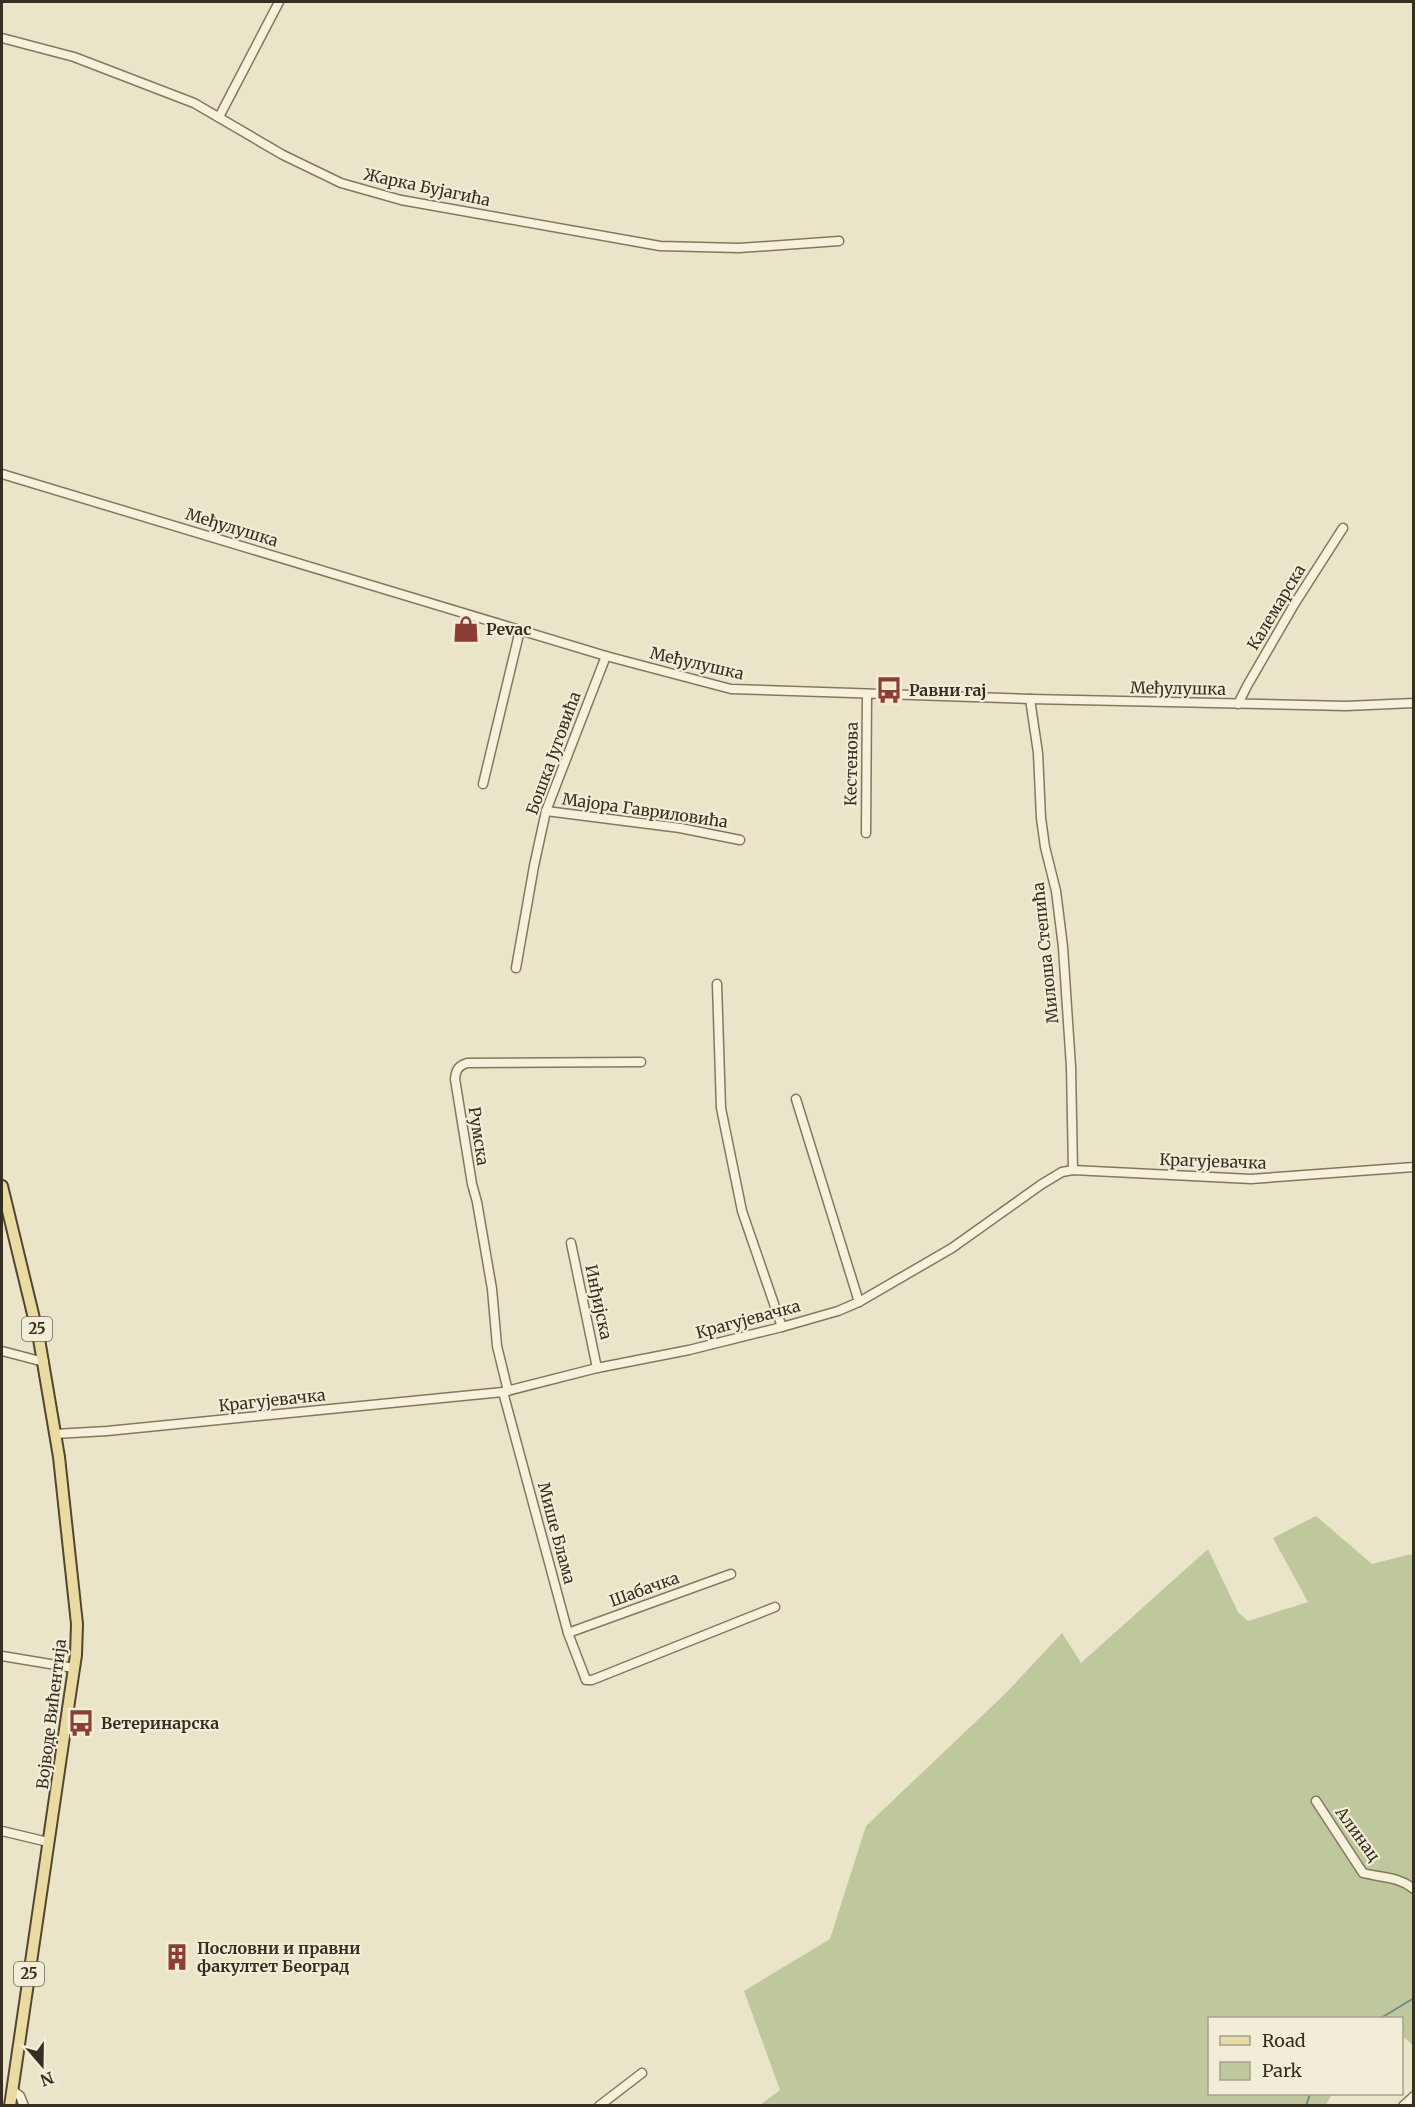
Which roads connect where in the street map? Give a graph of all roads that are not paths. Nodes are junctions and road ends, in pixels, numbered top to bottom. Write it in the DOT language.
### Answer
graph roads {
  1 [pos="279,2"];
  2 [pos="2,38"];
  3 [pos="219,117"];
  4 [pos="839,241"];
  5 [pos="2,474"];
  6 [pos="1343,528"];
  7 [pos="520,630"];
  8 [pos="606,656"];
  9 [pos="867,695"];
  10 [pos="1030,699"];
  11 [pos="1413,703"];
  12 [pos="1238,704"];
  13 [pos="483,784"];
  14 [pos="546,811"];
  15 [pos="866,833"];
  16 [pos="740,840"];
  17 [pos="516,968"];
  18 [pos="717,984"];
  19 [pos="641,1062"];
  20 [pos="796,1099"];
  21 [pos="1413,1167"];
  22 [pos="1073,1170"];
  23 [pos="2,1185"];
  24 [pos="571,1243"];
  25 [pos="859,1302"];
  26 [pos="782,1327"];
  27 [pos="2,1351"];
  28 [pos="44,1362"];
  29 [pos="597,1368"];
  30 [pos="505,1391"];
  31 [pos="55,1434"];
  32 [pos="731,1574"];
  33 [pos="775,1607"];
  34 [pos="568,1633"];
  35 [pos="2,1656"];
  36 [pos="74,1668"];
  37 [pos="1316,1801"];
  38 [pos="2,1831"];
  39 [pos="48,1842"];
  40 [pos="1413,1889"];
  41 [pos="642,2073"];
  42 [pos="12,2090"];
  43 [pos="1413,2096"];
  44 [pos="10,2106"];
  45 [pos="24,2106"];
  46 [pos="599,2106"];
  47 [pos="1403,2106"];
  1 -- 3 [label="street"];
  2 -- 3 [label="street, Жарка Бујагића"];
  3 -- 4 [label="street, Жарка Бујагића"];
  5 -- 7 [label="street, Међулушка"];
  6 -- 12 [label="street, Калемарска"];
  7 -- 8 [label="street, Међулушка"];
  7 -- 13 [label="street"];
  8 -- 9 [label="street, Међулушка"];
  8 -- 14 [label="street, Бошка Југовића"];
  9 -- 10 [label="street, Међулушка"];
  9 -- 15 [label="street, Кестенова"];
  10 -- 12 [label="street, Међулушка"];
  10 -- 22 [label="street, Милоша Степића"];
  11 -- 12 [label="street, Међулушка"];
  14 -- 16 [label="street, Мајора Гавриловића"];
  14 -- 17 [label="street, Бошка Југовића"];
  18 -- 26 [label="street"];
  19 -- 30 [label="street, Румска"];
  20 -- 25 [label="street"];
  21 -- 22 [label="street, Крагујевачка"];
  22 -- 25 [label="street, Крагујевачка"];
  23 -- 28 [label="main road, Војводе Вићентија / 25"];
  24 -- 29 [label="street, Инђијска"];
  25 -- 26 [label="street, Крагујевачка"];
  26 -- 29 [label="street, Крагујевачка"];
  27 -- 28 [label="street"];
  28 -- 31 [label="main road, Војводе Вићентија / 25"];
  29 -- 30 [label="street, Крагујевачка"];
  30 -- 31 [label="street, Крагујевачка"];
  30 -- 34 [label="street, Мише Блама"];
  31 -- 36 [label="main road, Војводе Вићентија / 25"];
  32 -- 34 [label="street, Шабачка"];
  33 -- 34 [label="street, Мише Блама"];
  35 -- 36 [label="street"];
  36 -- 39 [label="main road, Војводе Вићентија / 25"];
  37 -- 40 [label="street, Алинац"];
  38 -- 39 [label="street"];
  39 -- 42 [label="main road, Војводе Вићентија / 25"];
  41 -- 46 [label="street"];
  42 -- 44 [label="main road, Војводе Вићентија / 25"];
  42 -- 45 [label="street"];
  43 -- 47 [label="street"];
}
